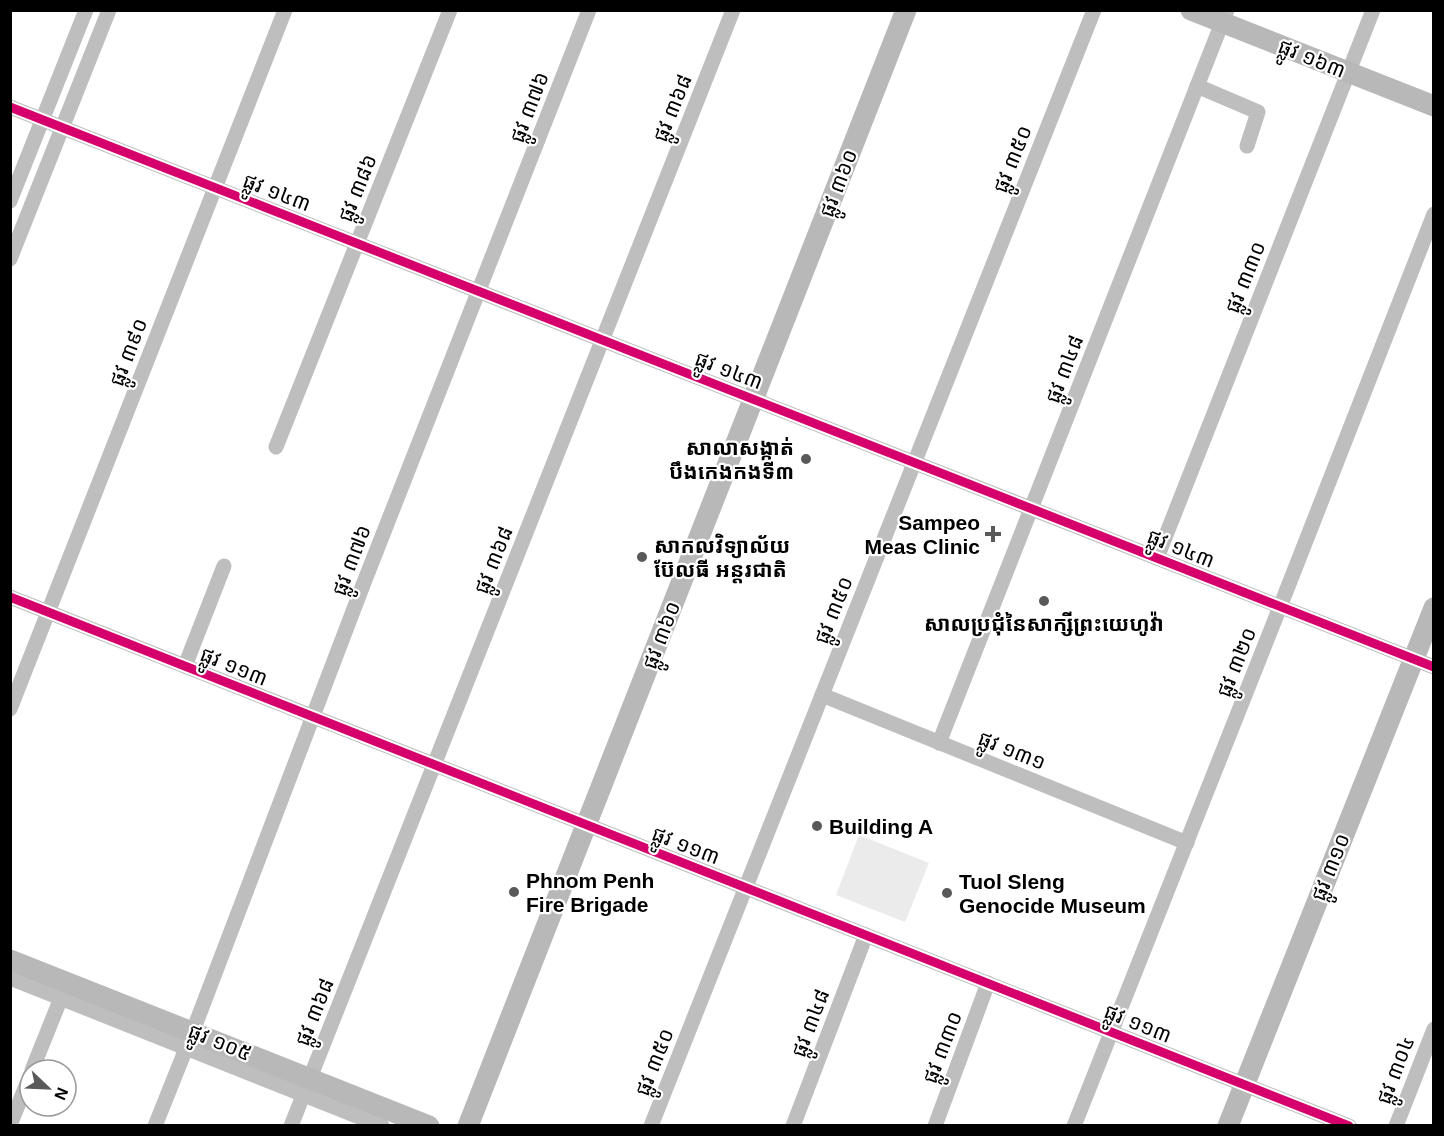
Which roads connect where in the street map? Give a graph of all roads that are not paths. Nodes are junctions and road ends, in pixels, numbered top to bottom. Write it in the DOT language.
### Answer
graph roads {
  1 [pos="109,10"];
  2 [pos="285,10"];
  3 [pos="450,10"];
  4 [pos="589,10"];
  5 [pos="734,10"];
  6 [pos="906,10"];
  7 [pos="1094,10"];
  8 [pos="1191,10"];
  9 [pos="1373,10"];
  10 [pos="1224,17"];
  11 [pos="1348,73"];
  12 [pos="1197,86"];
  13 [pos="1434,106"];
  14 [pos="10,107"];
  15 [pos="56,124"];
  16 [pos="1246,146"];
  17 [pos="216,187"];
  18 [pos="1434,214"];
  19 [pos="357,243"];
  20 [pos="10,259"];
  21 [pos="479,291"];
  22 [pos="603,340"];
  23 [pos="753,399"];
  24 [pos="276,447"];
  25 [pos="914,463"];
  26 [pos="1032,509"];
  27 [pos="1156,558"];
  28 [pos="224,566"];
  29 [pos="10,597"];
  30 [pos="1280,607"];
  31 [pos="1434,608"];
  32 [pos="49,612"];
  33 [pos="1413,659"];
  34 [pos="185,666"];
  35 [pos="1434,667"];
  36 [pos="822,695"];
  37 [pos="10,709"];
  38 [pos="312,717"];
  39 [pos="939,743"];
  40 [pos="434,765"];
  41 [pos="586,825"];
  42 [pos="1187,843"];
  43 [pos="746,887"];
  44 [pos="866,935"];
  45 [pos="10,960"];
  46 [pos="988,983"];
  47 [pos="66,987"];
  48 [pos="1434,1029"];
  49 [pos="1111,1032"];
  50 [pos="191,1036"];
  51 [pos="37,1058"];
  52 [pos="308,1083"];
  53 [pos="1244,1084"];
  54 [pos="18,1105"];
  55 [pos="10,1125"];
  56 [pos="155,1125"];
  57 [pos="291,1125"];
  58 [pos="429,1125"];
  59 [pos="468,1125"];
  60 [pos="651,1125"];
  61 [pos="793,1125"];
  62 [pos="934,1125"];
  63 [pos="1074,1125"];
  64 [pos="1228,1125"];
  65 [pos="1348,1125"];
  66 [pos="1396,1125"];
  1 -- 15 [label="street"];
  2 -- 17 [label="street, ផ្លូវ ៣៩០"];
  3 -- 19 [label="street, ផ្លូវ ៣៨៦"];
  4 -- 21 [label="street, ផ្លូវ ៣៧៦"];
  5 -- 22 [label="street, ផ្លូវ ៣៦៨"];
  6 -- 23 [label="street, ផ្លូវ ៣៦០"];
  7 -- 25 [label="street, ផ្លូវ ៣៥០"];
  8 -- 10 [label="street, ផ្លូវ ១៦៣"];
  9 -- 11 [label="street, ផ្លូវ ៣៣០"];
  10 -- 11 [label="street, ផ្លូវ ១៦៣"];
  10 -- 12 [label="street, ផ្លូវ ៣៤៨"];
  11 -- 13 [label="street, ផ្លូវ ១៦៣"];
  11 -- 27 [label="street, ផ្លូវ ៣៣០"];
  12 -- 16 [label="street"];
  12 -- 26 [label="street, ផ្លូវ ៣៤៨"];
  14 -- 15 [label="street, ផ្លូវ ១៤៣"];
  15 -- 17 [label="street, ផ្លូវ ១៤៣"];
  15 -- 20 [label="street"];
  17 -- 19 [label="street, ផ្លូវ ១៤៣"];
  17 -- 32 [label="street, ផ្លូវ ៣៩០"];
  18 -- 30 [label="street, ផ្លូវ ៣២០"];
  19 -- 21 [label="street, ផ្លូវ ១៤៣"];
  19 -- 24 [label="street, ផ្លូវ ៣៨៦"];
  21 -- 22 [label="street, ផ្លូវ ១៤៣"];
  21 -- 38 [label="street, ផ្លូវ ៣៧៦"];
  22 -- 23 [label="street, ផ្លូវ ១៤៣"];
  22 -- 40 [label="street, ផ្លូវ ៣៦៨"];
  23 -- 25 [label="street, ផ្លូវ ១៤៣"];
  23 -- 41 [label="street, ផ្លូវ ៣៦០"];
  25 -- 26 [label="street, ផ្លូវ ១៤៣"];
  25 -- 36 [label="street, ផ្លូវ ៣៥០"];
  26 -- 27 [label="street, ផ្លូវ ១៤៣"];
  26 -- 39 [label="street, ផ្លូវ ៣៤៨"];
  27 -- 30 [label="street, ផ្លូវ ១៤៣"];
  28 -- 34 [label="street"];
  29 -- 32 [label="street, ផ្លូវ ១១៣"];
  30 -- 33 [label="street, ផ្លូវ ១៤៣"];
  30 -- 42 [label="street, ផ្លូវ ៣២០"];
  31 -- 33 [label="street, ផ្លូវ ៣១០"];
  32 -- 34 [label="street, ផ្លូវ ១១៣"];
  32 -- 37 [label="street, ផ្លូវ ៣៩០"];
  33 -- 35 [label="street, ផ្លូវ ១៤៣"];
  33 -- 53 [label="street, ផ្លូវ ៣១០"];
  34 -- 38 [label="street, ផ្លូវ ១១៣"];
  36 -- 39 [label="street, ផ្លូវ ១៣១"];
  36 -- 43 [label="street, ផ្លូវ ៣៥០"];
  38 -- 40 [label="street, ផ្លូវ ១១៣"];
  38 -- 50 [label="street, ផ្លូវ ៣៧៦"];
  39 -- 42 [label="street, ផ្លូវ ១៣១"];
  40 -- 41 [label="street, ផ្លូវ ១១៣"];
  40 -- 52 [label="street, ផ្លូវ ៣៦៨"];
  41 -- 43 [label="street, ផ្លូវ ១១៣"];
  41 -- 59 [label="street, ផ្លូវ ៣៦០"];
  42 -- 49 [label="street, ផ្លូវ ៣២០"];
  43 -- 44 [label="street, ផ្លូវ ១១៣"];
  43 -- 60 [label="street, ផ្លូវ ៣៥០"];
  44 -- 46 [label="street, ផ្លូវ ១១៣"];
  44 -- 61 [label="street, ផ្លូវ ៣៤៨"];
  45 -- 47 [label="street, ផ្លូវ ១០៥"];
  46 -- 49 [label="street, ផ្លូវ ១១៣"];
  46 -- 62 [label="street, ផ្លូវ ៣៣០"];
  47 -- 50 [label="street, ផ្លូវ ១០៥"];
  47 -- 51 [label="street"];
  48 -- 66 [label="street, ផ្លូវ ៣០៤"];
  49 -- 53 [label="street, ផ្លូវ ១១៣"];
  49 -- 63 [label="street, ផ្លូវ ៣២០"];
  50 -- 52 [label="street, ផ្លូវ ១០៥"];
  50 -- 56 [label="street, ផ្លូវ ៣៧៦"];
  52 -- 57 [label="street, ផ្លូវ ៣៦៨"];
  52 -- 58 [label="street, ផ្លូវ ១០៥"];
  53 -- 64 [label="street, ផ្លូវ ៣១០"];
  53 -- 65 [label="street, ផ្លូវ ១១៣"];
  54 -- 55 [label="street"];
}
